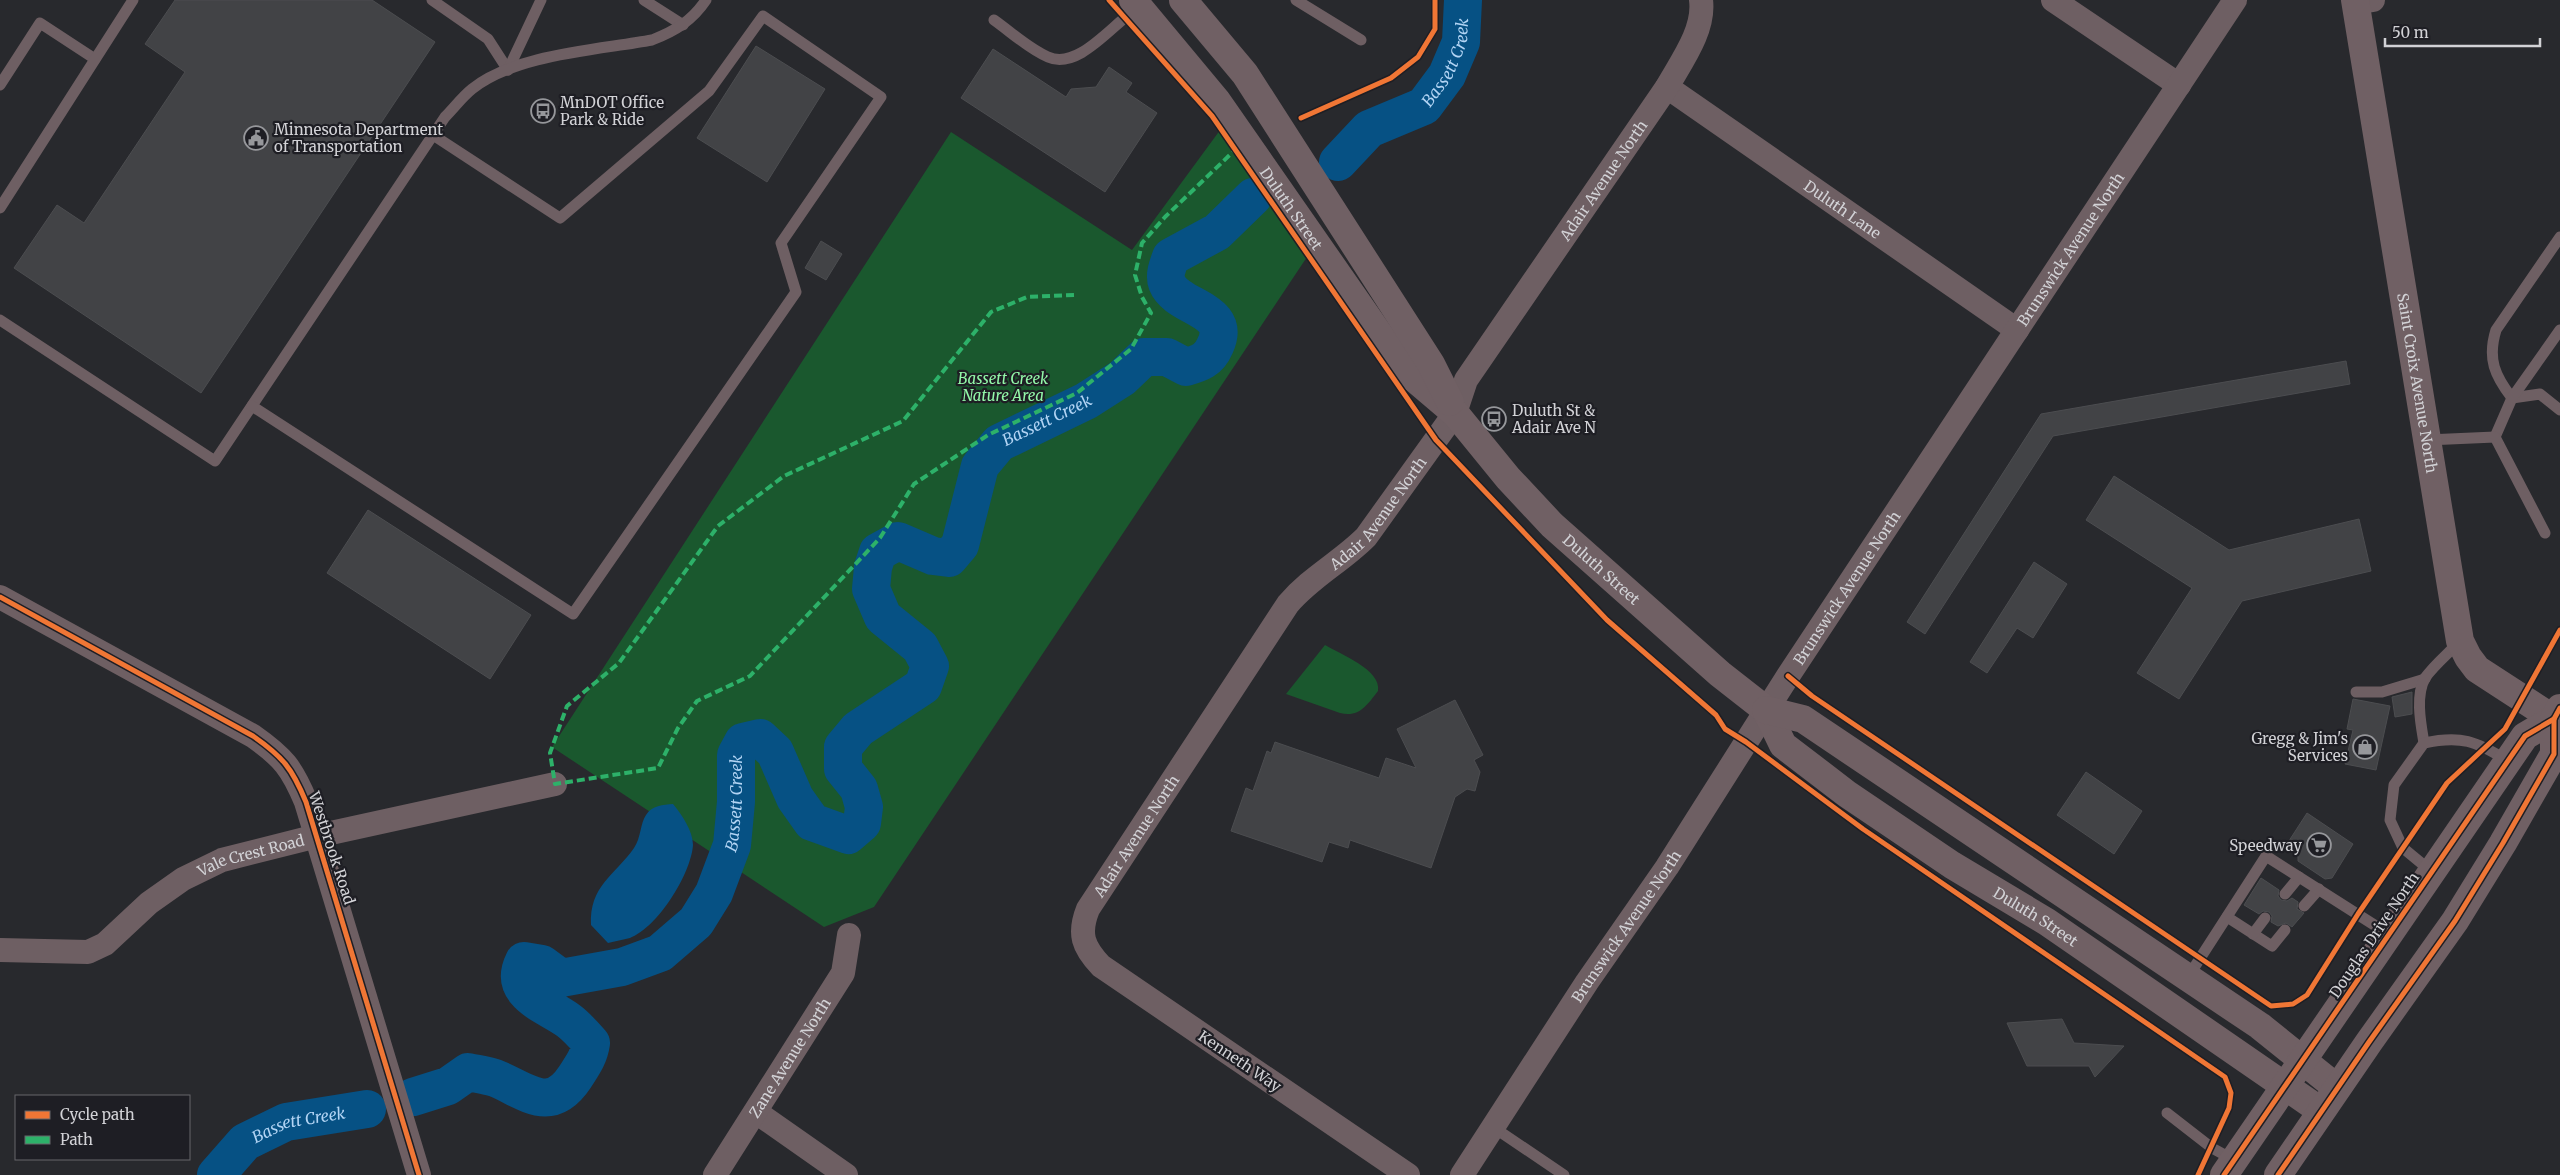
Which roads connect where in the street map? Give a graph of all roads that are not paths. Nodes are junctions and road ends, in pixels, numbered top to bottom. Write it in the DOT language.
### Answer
graph roads {
  1 [pos="133,0"];
  2 [pos="432,0"];
  3 [pos="542,0"];
  4 [pos="644,0"];
  5 [pos="706,0"];
  6 [pos="1183,0"];
  7 [pos="1296,0"];
  8 [pos="1701,0"];
  9 [pos="2053,0"];
  10 [pos="2234,0"];
  11 [pos="2361,1"];
  12 [pos="1140,2"];
  13 [pos="994,20"];
  14 [pos="683,25"];
  15 [pos="1361,40"];
  16 [pos="95,59"];
  17 [pos="508,70"];
  18 [pos="0,85"];
  19 [pos="2179,85"];
  20 [pos="1667,87"];
  21 [pos="433,135"];
  22 [pos="0,208"];
  23 [pos="2560,237"];
  24 [pos="0,320"];
  25 [pos="2017,330"];
  26 [pos="2560,330"];
  27 [pos="2512,398"];
  28 [pos="252,406"];
  29 [pos="2560,410"];
  30 [pos="1455,413"];
  31 [pos="2495,437"];
  32 [pos="2425,440"];
  33 [pos="2545,533"];
  34 [pos="0,597"];
  35 [pos="2460,641"];
  36 [pos="2425,679"];
  37 [pos="2356,692"];
  38 [pos="1766,710"];
  39 [pos="2558,717"];
  40 [pos="2424,743"];
  41 [pos="2508,761"];
  42 [pos="555,784"];
  43 [pos="317,836"];
  44 [pos="2432,872"];
  45 [pos="2299,877"];
  46 [pos="2318,890"];
  47 [pos="2285,894"];
  48 [pos="2304,906"];
  49 [pos="2227,917"];
  50 [pos="2265,918"];
  51 [pos="2285,930"];
  52 [pos="2253,934"];
  53 [pos="848,935"];
  54 [pos="2390,935"];
  55 [pos="1083,938"];
  56 [pos="0,950"];
  57 [pos="2188,977"];
  58 [pos="2303,1062"];
  59 [pos="2284,1086"];
  60 [pos="2337,1088"];
  61 [pos="756,1112"];
  62 [pos="2321,1112"];
  63 [pos="2167,1113"];
  64 [pos="1492,1127"];
  65 [pos="2229,1168"];
  66 [pos="419,1175"];
  67 [pos="715,1175"];
  68 [pos="846,1175"];
  69 [pos="1408,1175"];
  70 [pos="1462,1175"];
  71 [pos="1564,1175"];
  72 [pos="2278,1175"];
  1 -- 16 [label="lane"];
  2 -- 17 [label="lane"];
  3 -- 17 [label="lane"];
  4 -- 14 [label="lane"];
  5 -- 14 [label="lane"];
  6 -- 30 [label="street, Duluth Street"];
  7 -- 15 [label="lane"];
  8 -- 20 [label="street, Adair Avenue North"];
  9 -- 19 [label="street"];
  10 -- 19 [label="street, Brunswick Avenue North"];
  11 -- 32 [label="street, Saint Croix Avenue North"];
  12 -- 13 [label="lane"];
  12 -- 30 [label="street, Duluth Street"];
  14 -- 17 [label="lane"];
  16 -- 18 [label="lane"];
  16 -- 22 [label="lane"];
  17 -- 21 [label="lane"];
  19 -- 25 [label="street, Brunswick Avenue North"];
  20 -- 25 [label="street, Duluth Lane"];
  20 -- 30 [label="street, Adair Avenue North"];
  21 -- 28 [label="lane"];
  21 -- 28 [label="lane"];
  23 -- 27 [label="lane"];
  24 -- 28 [label="lane"];
  25 -- 38 [label="street, Brunswick Avenue North"];
  26 -- 27 [label="lane"];
  27 -- 29 [label="lane"];
  27 -- 31 [label="lane"];
  30 -- 38 [label="street, Duluth Street"];
  30 -- 55 [label="street, Adair Avenue North"];
  31 -- 32 [label="lane"];
  31 -- 33 [label="lane"];
  32 -- 35 [label="street, Saint Croix Avenue North"];
  34 -- 43 [label="street, Westbrook Road"];
  35 -- 36 [label="lane"];
  35 -- 39 [label="street, Saint Croix Avenue North"];
  36 -- 37 [label="lane"];
  36 -- 40 [label="lane"];
  38 -- 57 [label="street, Duluth Street"];
  38 -- 59 [label="street, Duluth Street"];
  38 -- 64 [label="street, Brunswick Avenue North"];
  39 -- 41 [label="street, Douglas Drive North"];
  39 -- 60 [label="street"];
  40 -- 41 [label="lane"];
  40 -- 44 [label="lane"];
  41 -- 44 [label="street, Douglas Drive North"];
  42 -- 43 [label="street, Vale Crest Road"];
  43 -- 56 [label="street, Vale Crest Road"];
  43 -- 66 [label="street, Westbrook Road"];
  44 -- 54 [label="street, Douglas Drive North"];
  45 -- 46 [label="lane"];
  45 -- 47 [label="lane"];
  45 -- 49 [label="lane"];
  46 -- 48 [label="lane"];
  46 -- 54 [label="lane"];
  49 -- 52 [label="lane"];
  49 -- 57 [label="lane"];
  50 -- 52 [label="lane"];
  51 -- 52 [label="lane"];
  53 -- 61 [label="street, Zane Avenue North"];
  54 -- 58 [label="street, Douglas Drive North"];
  55 -- 69 [label="street, Kenneth Way"];
  57 -- 58 [label="street, Duluth Street"];
  58 -- 59 [label="street, Douglas Drive North"];
  58 -- 60 [label="street, Duluth Street"];
  59 -- 62 [label="street, Duluth Street"];
  59 -- 65 [label="street, Douglas Drive North"];
  60 -- 62 [label="street"];
  61 -- 67 [label="street, Zane Avenue North"];
  61 -- 68 [label="street"];
  62 -- 72 [label="street"];
  63 -- 65 [label="lane"];
  64 -- 70 [label="street, Brunswick Avenue North"];
  64 -- 71 [label="lane"];
}
